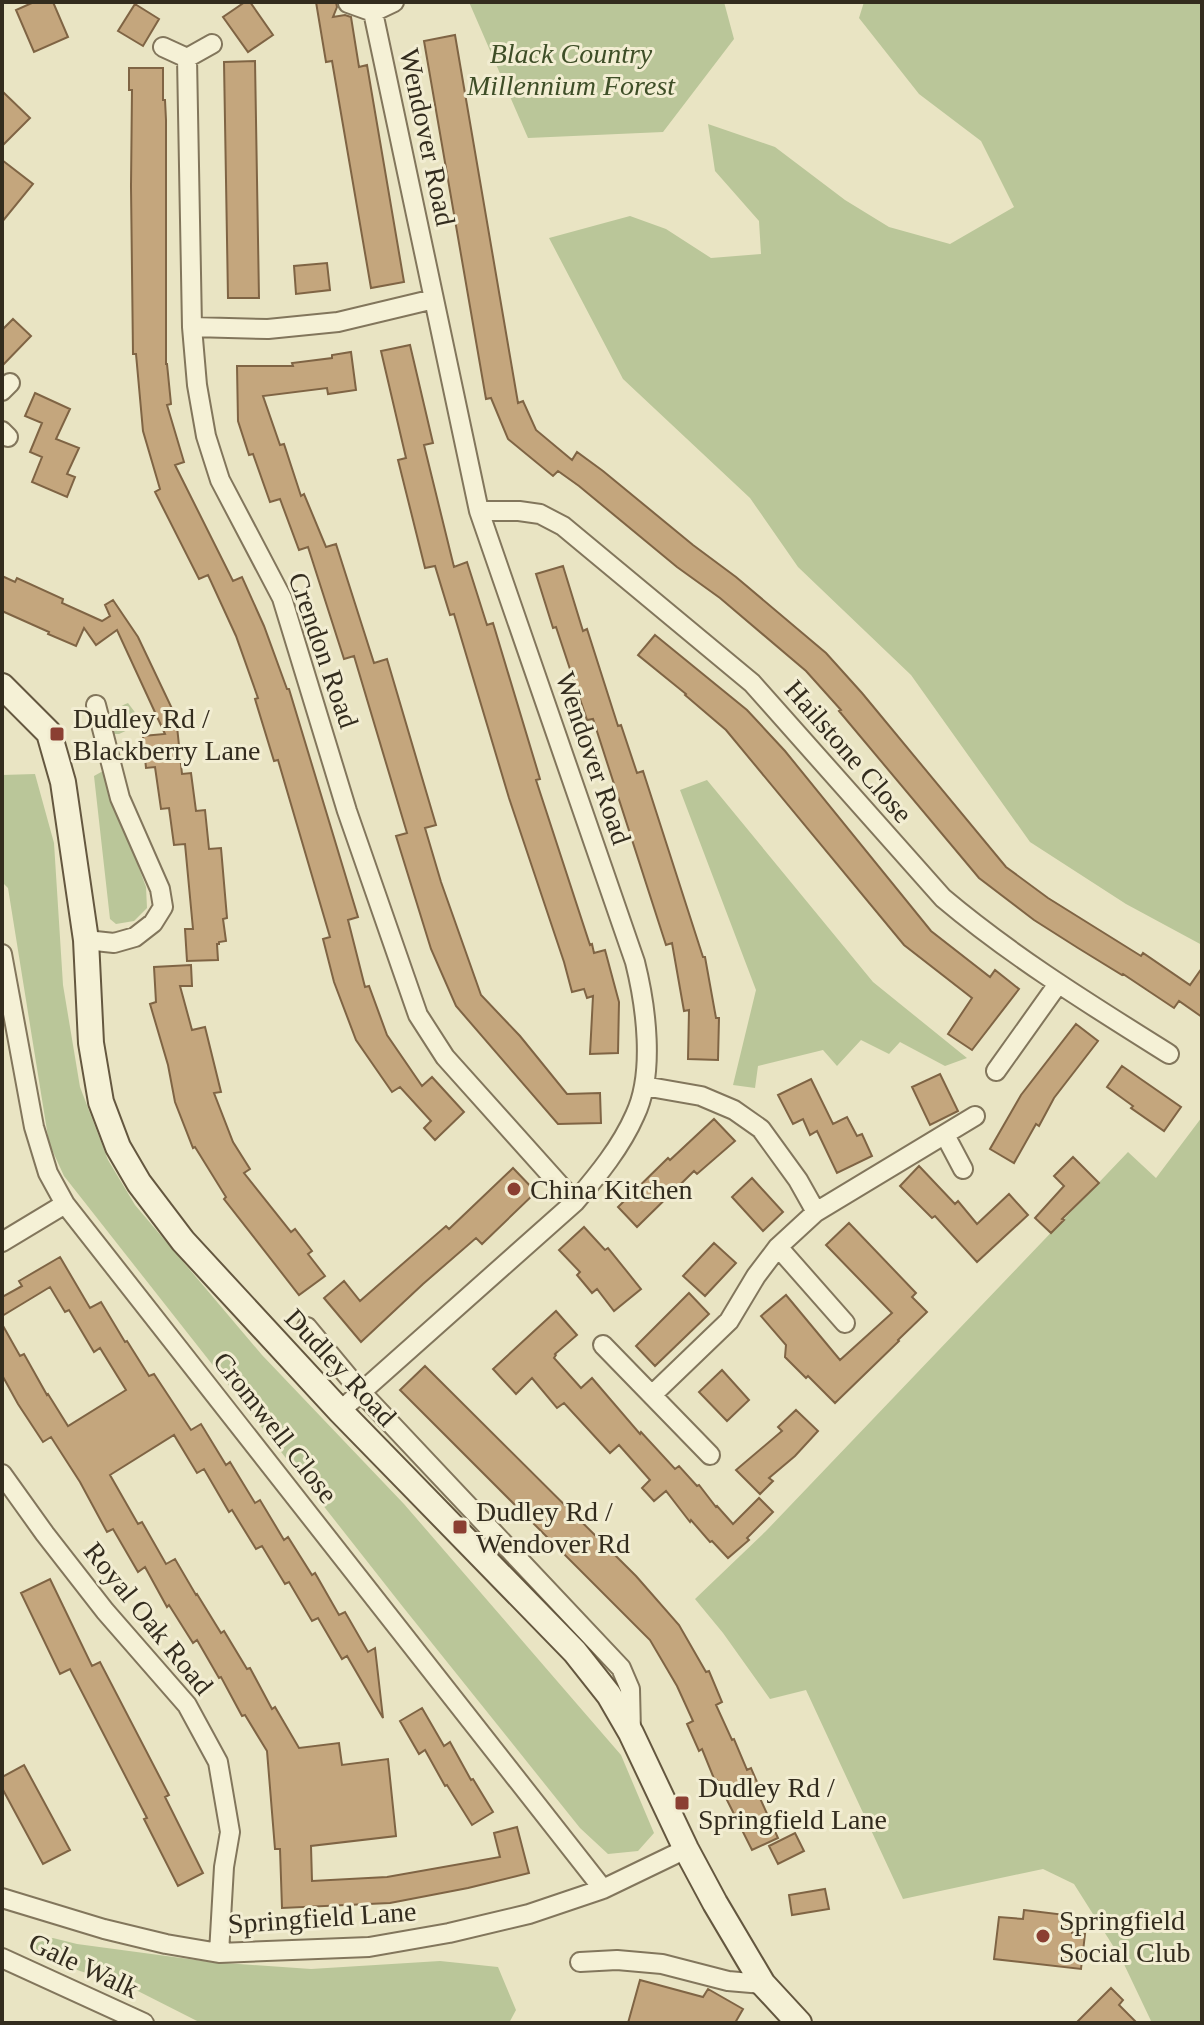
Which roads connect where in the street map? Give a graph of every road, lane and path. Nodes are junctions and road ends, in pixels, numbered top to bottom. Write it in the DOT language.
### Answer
graph roads {
  1 [pos="394,2"];
  2 [pos="348,3"];
  3 [pos="373,12"];
  4 [pos="212,44"];
  5 [pos="163,47"];
  6 [pos="187,58"];
  7 [pos="434,299"];
  8 [pos="192,327"];
  9 [pos="479,511"];
  10 [pos="2,686"];
  11 [pos="96,705"];
  12 [pos="86,940"];
  13 [pos="2,954"];
  14 [pos="1058,984"];
  15 [pos="1169,1054"];
  16 [pos="996,1071"];
  17 [pos="644,1086"];
  18 [pos="975,1116"];
  19 [pos="945,1135"];
  20 [pos="963,1169"];
  21 [pos="575,1202"];
  22 [pos="65,1204"];
  23 [pos="816,1212"];
  24 [pos="2,1242"];
  25 [pos="778,1247"];
  26 [pos="845,1323"];
  27 [pos="307,1327"];
  28 [pos="603,1345"];
  29 [pos="361,1392"];
  30 [pos="652,1395"];
  31 [pos="340,1411"];
  32 [pos="710,1455"];
  33 [pos="2,1474"];
  34 [pos="631,1733"];
  35 [pos="686,1849"];
  36 [pos="603,1889"];
  37 [pos="2,1898"];
  38 [pos="219,1953"];
  39 [pos="2,1958"];
  40 [pos="580,1962"];
  41 [pos="763,1984"];
  42 [pos="144,2023"];
  43 [pos="799,2023"];
  1 -- 3 [label="street"];
  2 -- 3 [label="street"];
  3 -- 7 [label="street, Wendover Road"];
  4 -- 6 [label="street"];
  5 -- 6 [label="street"];
  6 -- 8 [label="street, Crendon Road"];
  7 -- 8 [label="street"];
  7 -- 9 [label="street, Wendover Road"];
  8 -- 21 [label="street, Crendon Road"];
  9 -- 14 [label="street, Hailstone Close"];
  9 -- 17 [label="street, Wendover Road"];
  10 -- 12 [label="main road, Dudley Road"];
  11 -- 12 [label="street"];
  12 -- 31 [label="main road, Dudley Road"];
  13 -- 22 [label="street, Cromwell Close"];
  14 -- 15 [label="street, Hailstone Close"];
  14 -- 16 [label="street"];
  17 -- 21 [label="street, Wendover Road"];
  17 -- 23 [label="street"];
  18 -- 19 [label="street"];
  19 -- 20 [label="street"];
  19 -- 23 [label="street"];
  21 -- 29 [label="street, Wendover Road"];
  22 -- 24 [label="street"];
  22 -- 36 [label="street, Cromwell Close"];
  23 -- 25 [label="street"];
  25 -- 26 [label="street"];
  25 -- 30 [label="street"];
  27 -- 29 [label="street"];
  28 -- 30 [label="street"];
  29 -- 31 [label="street, Wendover Road"];
  29 -- 34 [label="street"];
  30 -- 32 [label="street"];
  31 -- 34 [label="main road, Dudley Road"];
  33 -- 38 [label="street, Royal Oak Road"];
  34 -- 35 [label="main road, Dudley Road"];
  35 -- 36 [label="street, Springfield Lane"];
  35 -- 41 [label="main road, Dudley Road"];
  36 -- 38 [label="street, Springfield Lane"];
  37 -- 38 [label="street, Springfield Lane"];
  39 -- 42 [label="street, Gale Walk"];
  40 -- 41 [label="street"];
  41 -- 43 [label="main road, Dudley Road"];
}
